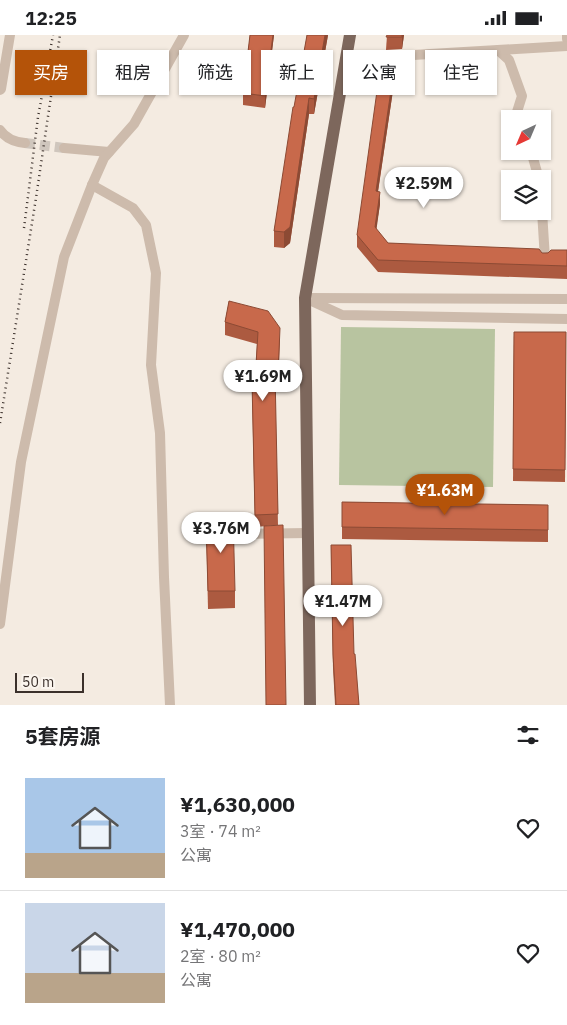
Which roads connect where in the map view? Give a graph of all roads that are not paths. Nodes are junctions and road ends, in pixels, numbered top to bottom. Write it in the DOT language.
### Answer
graph roads {
  1 [pos="10,35"];
  2 [pos="184,35"];
  3 [pos="350,35"];
  4 [pos="567,46"];
  5 [pos="348,50"];
  6 [pos="498,50"];
  7 [pos="415,55"];
  8 [pos="343,76"];
  9 [pos="0,92"];
  10 [pos="518,110"];
  11 [pos="0,130"];
  12 [pos="25,143"];
  13 [pos="64,148"];
  14 [pos="109,152"];
  15 [pos="92,185"];
  16 [pos="543,220"];
  17 [pos="545,259"];
  18 [pos="305,298"];
  19 [pos="567,299"];
  20 [pos="567,319"];
  21 [pos="244,533"];
  22 [pos="308,533"];
  23 [pos="0,624"];
  24 [pos="170,705"];
  25 [pos="310,705"];
  1 -- 9 [label="street"];
  2 -- 14 [label="street"];
  3 -- 5 [label="main road"];
  4 -- 6 [label="street"];
  6 -- 7 [label="street"];
  6 -- 10 [label="street"];
  8 -- 18 [label="main road"];
  11 -- 12 [label="street"];
  13 -- 14 [label="street"];
  14 -- 15 [label="street"];
  15 -- 23 [label="street"];
  15 -- 24 [label="street"];
  16 -- 17 [label="street"];
  18 -- 19 [label="street"];
  18 -- 20 [label="street"];
  18 -- 22 [label="main road"];
  21 -- 22 [label="street"];
  22 -- 25 [label="main road"];
}
